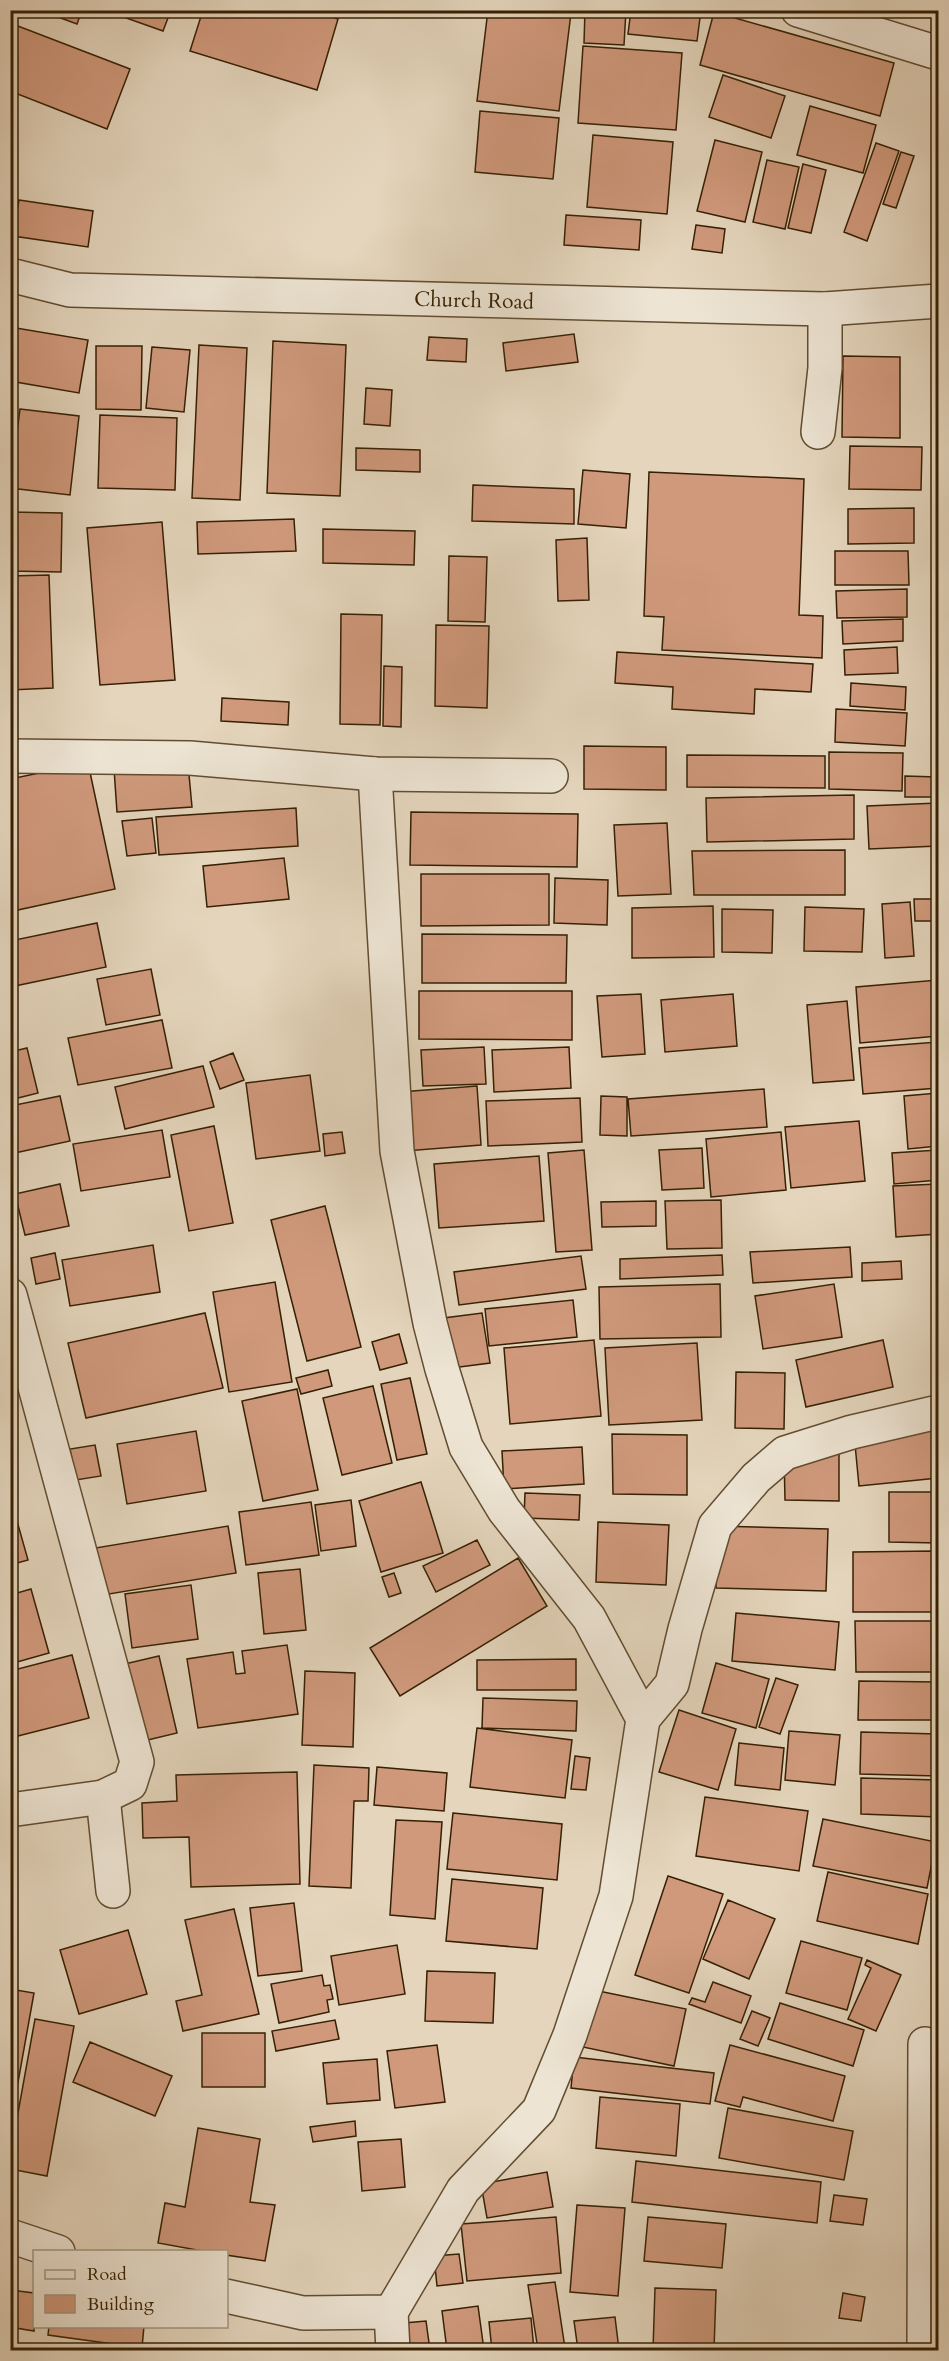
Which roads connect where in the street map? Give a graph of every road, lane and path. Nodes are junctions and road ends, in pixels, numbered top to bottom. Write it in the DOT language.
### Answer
graph roads {
  1 [pos="798,10"];
  2 [pos="939,53"];
  3 [pos="10,275"];
  4 [pos="939,301"];
  5 [pos="825,309"];
  6 [pos="818,432"];
  7 [pos="10,756"];
  8 [pos="375,774"];
  9 [pos="551,776"];
  10 [pos="10,1295"];
  11 [pos="939,1413"];
  12 [pos="643,1719"];
  13 [pos="103,1797"];
  14 [pos="10,1810"];
  15 [pos="113,1891"];
  16 [pos="925,2044"];
  17 [pos="10,2236"];
  18 [pos="52,2250"];
  19 [pos="228,2296"];
  20 [pos="391,2313"];
  21 [pos="393,2350"];
  22 [pos="924,2350"];
  1 -- 2 [label="street"];
  3 -- 5 [label="street, Church Road"];
  4 -- 5 [label="street, Church Road"];
  5 -- 6 [label="street"];
  7 -- 8 [label="street"];
  8 -- 9 [label="street"];
  8 -- 12 [label="street"];
  10 -- 13 [label="street"];
  11 -- 12 [label="street"];
  12 -- 20 [label="street"];
  13 -- 14 [label="street"];
  13 -- 15 [label="street"];
  16 -- 22 [label="street"];
  17 -- 18 [label="street"];
  19 -- 20 [label="street"];
  20 -- 21 [label="street"];
}
